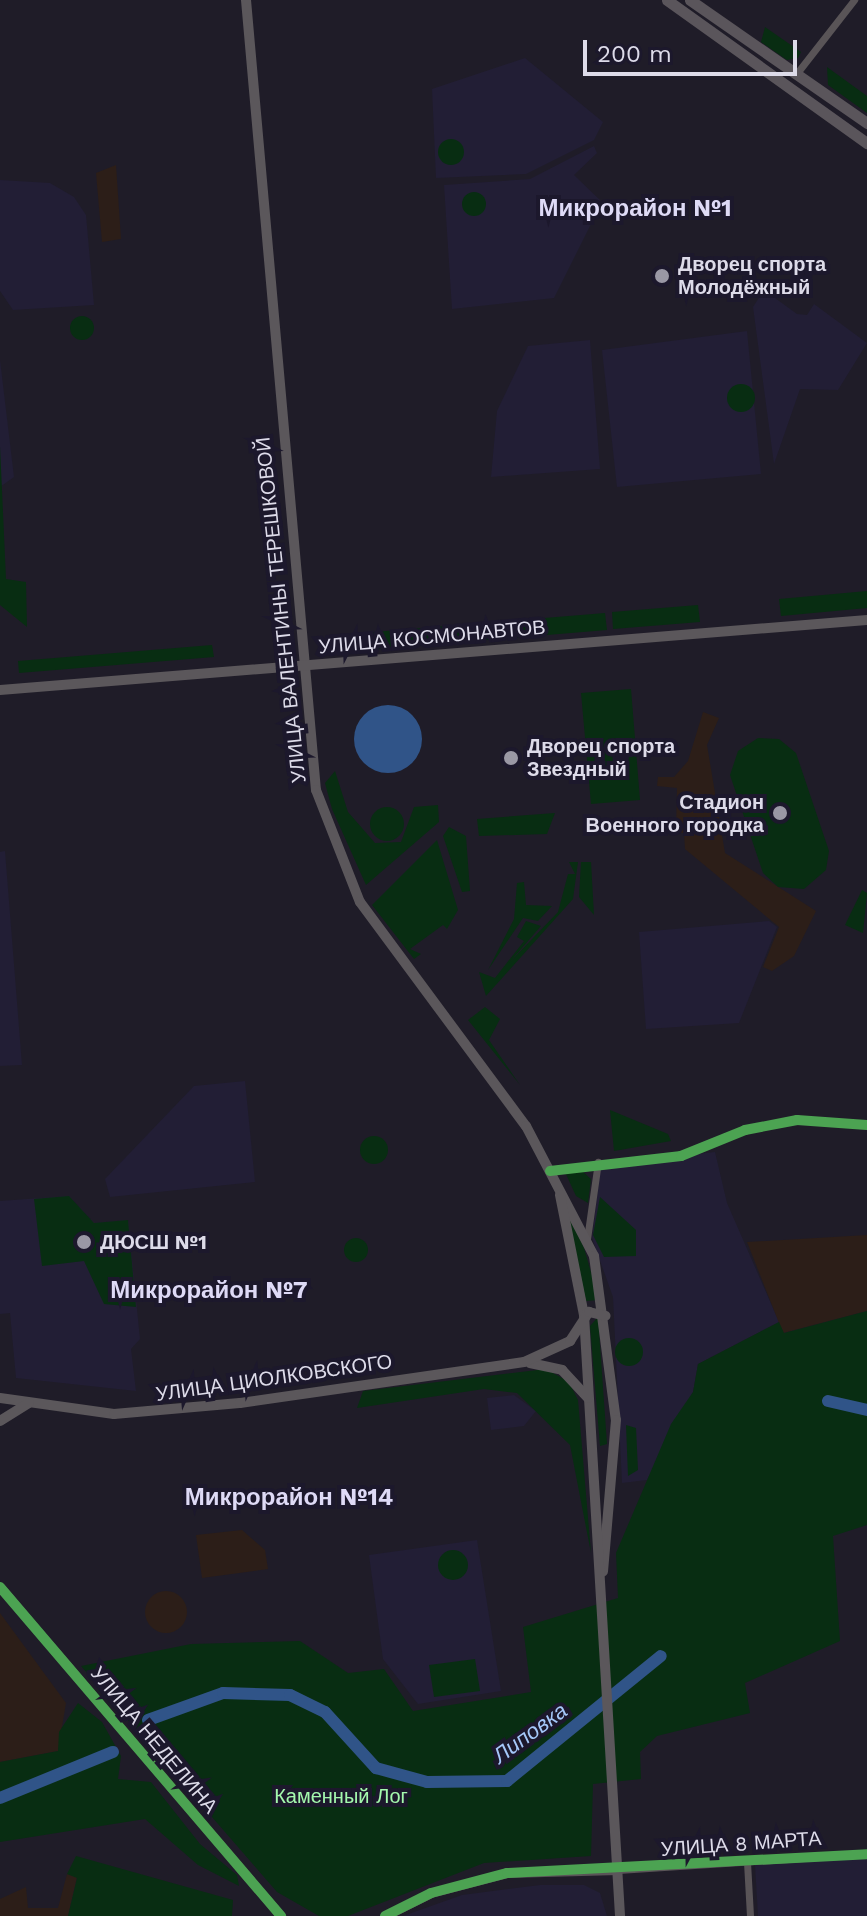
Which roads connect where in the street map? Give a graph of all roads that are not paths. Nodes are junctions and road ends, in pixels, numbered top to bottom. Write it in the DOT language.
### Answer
graph roads {
  1 [pos="246,0"];
  2 [pos="667,0"];
  3 [pos="690,0"];
  4 [pos="854,0"];
  5 [pos="797,73"];
  6 [pos="867,123"];
  7 [pos="867,143"];
  8 [pos="867,620"];
  9 [pos="301,666"];
  10 [pos="0,690"];
  11 [pos="867,1125"];
  12 [pos="598,1162"];
  13 [pos="581,1164"];
  14 [pos="550,1171"];
  15 [pos="597,1176"];
  16 [pos="560,1193"];
  17 [pos="587,1239"];
  18 [pos="584,1315"];
  19 [pos="606,1316"];
  20 [pos="524,1362"];
  21 [pos="0,1398"];
  22 [pos="29,1403"];
  23 [pos="591,1404"];
  24 [pos="1,1421"];
  25 [pos="616,1444"];
  26 [pos="594,1449"];
  27 [pos="595,1462"];
  28 [pos="616,1479"];
  29 [pos="604,1574"];
  30 [pos="0,1587"];
  31 [pos="867,1854"];
  32 [pos="747,1862"];
  33 [pos="618,1870"];
  34 [pos="281,1916"];
  35 [pos="385,1916"];
  36 [pos="620,1916"];
  37 [pos="750,1916"];
  1 -- 9 [label="main road, УЛИЦА ВАЛЕНТИНЫ ТЕРЕШКОВОЙ"];
  2 -- 7 [label="main road"];
  3 -- 5 [label="main road"];
  4 -- 5 [label="street"];
  5 -- 6 [label="main road"];
  8 -- 9 [label="main road, УЛИЦА КОСМОНАВТОВ"];
  9 -- 10 [label="main road, УЛИЦА КОСМОНАВТОВ"];
  9 -- 14 [label="main road, УЛИЦА ВАЛЕНТИНЫ ТЕРЕШКОВОЙ"];
  11 -- 12 [label="street"];
  12 -- 13 [label="street"];
  12 -- 15 [label="street"];
  13 -- 14 [label="street"];
  13 -- 15 [label="street"];
  14 -- 16 [label="main road, УЛИЦА ВАЛЕНТИНЫ ТЕРЕШКОВОЙ"];
  15 -- 17 [label="street"];
  16 -- 17 [label="main road, УЛИЦА ВАЛЕНТИНЫ ТЕРЕШКОВОЙ"];
  16 -- 18 [label="main road, УЛИЦА ВАЛЕНТИНЫ ТЕРЕШКОВОЙ"];
  17 -- 19 [label="main road, УЛИЦА ВАЛЕНТИНЫ ТЕРЕШКОВОЙ"];
  18 -- 19 [label="main road"];
  18 -- 20 [label="main road"];
  18 -- 23 [label="main road, УЛИЦА ВАЛЕНТИНЫ ТЕРЕШКОВОЙ"];
  19 -- 25 [label="main road, УЛИЦА ВАЛЕНТИНЫ ТЕРЕШКОВОЙ"];
  20 -- 22 [label="main road, УЛИЦА ЦИОЛКОВСКОГО"];
  20 -- 23 [label="main road"];
  21 -- 22 [label="main road, УЛИЦА ЦИОЛКОВСКОГО"];
  22 -- 24 [label="main road"];
  23 -- 26 [label="main road, УЛИЦА ВАЛЕНТИНЫ ТЕРЕШКОВОЙ"];
  25 -- 26 [label="main road"];
  25 -- 28 [label="main road, УЛИЦА ВАЛЕНТИНЫ ТЕРЕШКОВОЙ"];
  26 -- 27 [label="main road, УЛИЦА ВАЛЕНТИНЫ ТЕРЕШКОВОЙ"];
  27 -- 28 [label="main road"];
  27 -- 29 [label="main road, УЛИЦА ВАЛЕНТИНЫ ТЕРЕШКОВОЙ"];
  28 -- 29 [label="main road, УЛИЦА ВАЛЕНТИНЫ ТЕРЕШКОВОЙ"];
  29 -- 33 [label="main road, УЛИЦА ВАЛЕНТИНЫ ТЕРЕШКОВОЙ"];
  30 -- 34 [label="street, УЛИЦА НЕДЕЛИНА"];
  31 -- 32 [label="street, УЛИЦА 8 МАРТА"];
  32 -- 33 [label="street, УЛИЦА 8 МАРТА"];
  32 -- 37 [label="street"];
  33 -- 35 [label="street"];
  33 -- 36 [label="main road, УЛИЦА ВАЛЕНТИНЫ ТЕРЕШКОВОЙ"];
}
